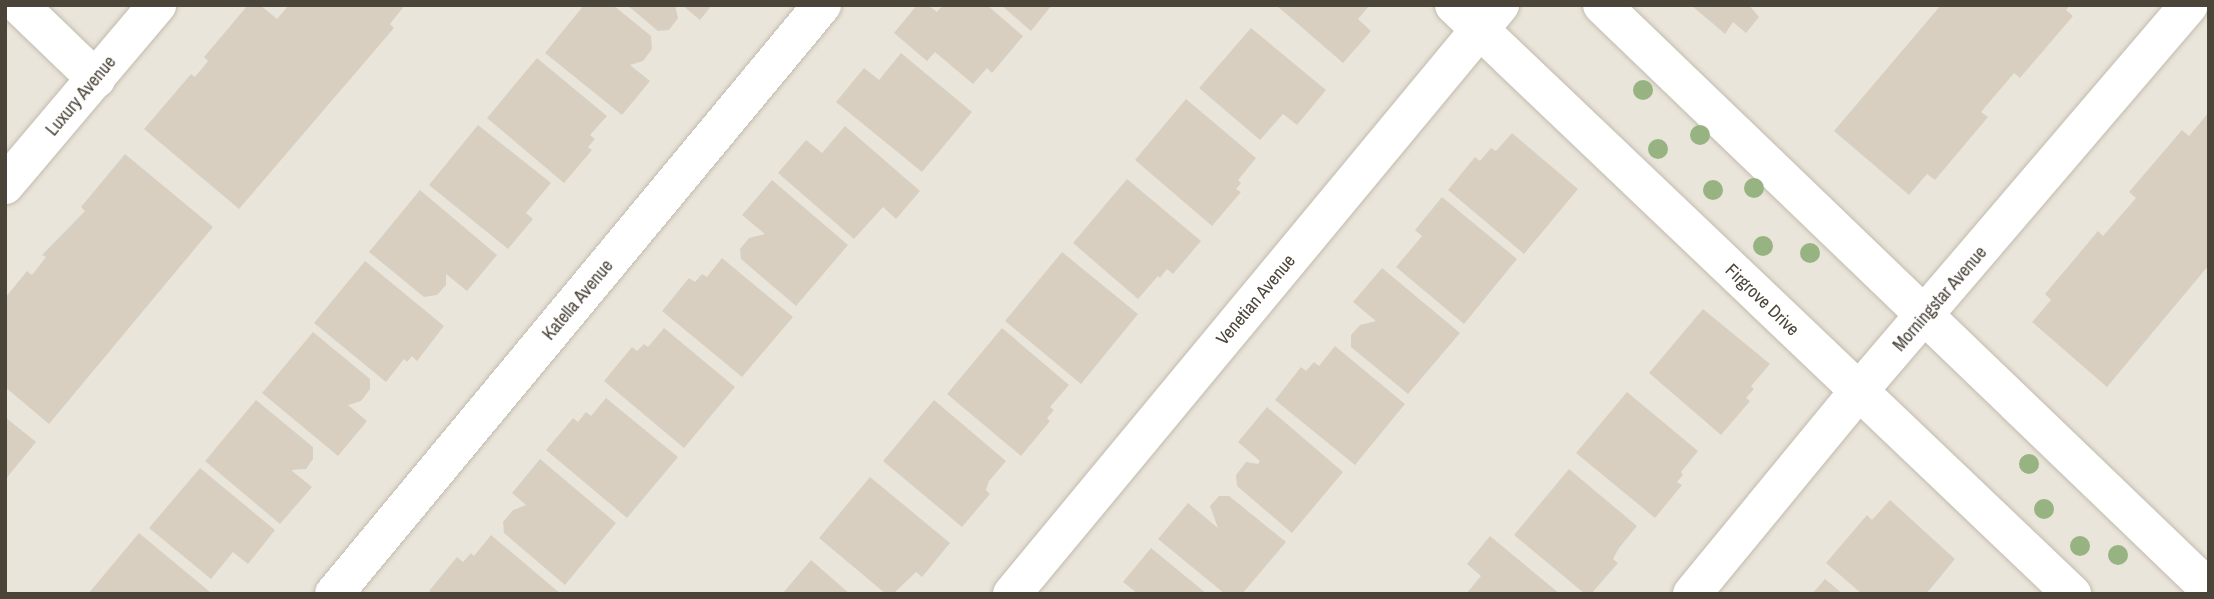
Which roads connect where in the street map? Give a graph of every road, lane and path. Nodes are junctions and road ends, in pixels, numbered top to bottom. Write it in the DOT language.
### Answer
graph roads {
  1 [pos="19,5"];
  2 [pos="157,5"];
  3 [pos="822,5"];
  4 [pos="1602,5"];
  5 [pos="2189,5"];
  6 [pos="1478,14"];
  7 [pos="96,79"];
  8 [pos="5,186"];
  9 [pos="1927,315"];
  10 [pos="1858,392"];
  11 [pos="2209,589"];
  12 [pos="334,594"];
  13 [pos="1012,594"];
  14 [pos="1692,594"];
  15 [pos="2072,594"];
  1 -- 7 [label="street"];
  2 -- 7 [label="street, Luxury Avenue"];
  3 -- 12 [label="street, Katella Avenue"];
  4 -- 9 [label="street"];
  5 -- 9 [label="street, Morningstar Avenue"];
  6 -- 10 [label="street, Firgrove Drive"];
  6 -- 13 [label="street, Venetian Avenue"];
  7 -- 8 [label="street, Luxury Avenue"];
  9 -- 10 [label="street, Morningstar Avenue"];
  9 -- 11 [label="street"];
  10 -- 14 [label="street, Morningstar Avenue"];
  10 -- 15 [label="street, Firgrove Drive"];
}
